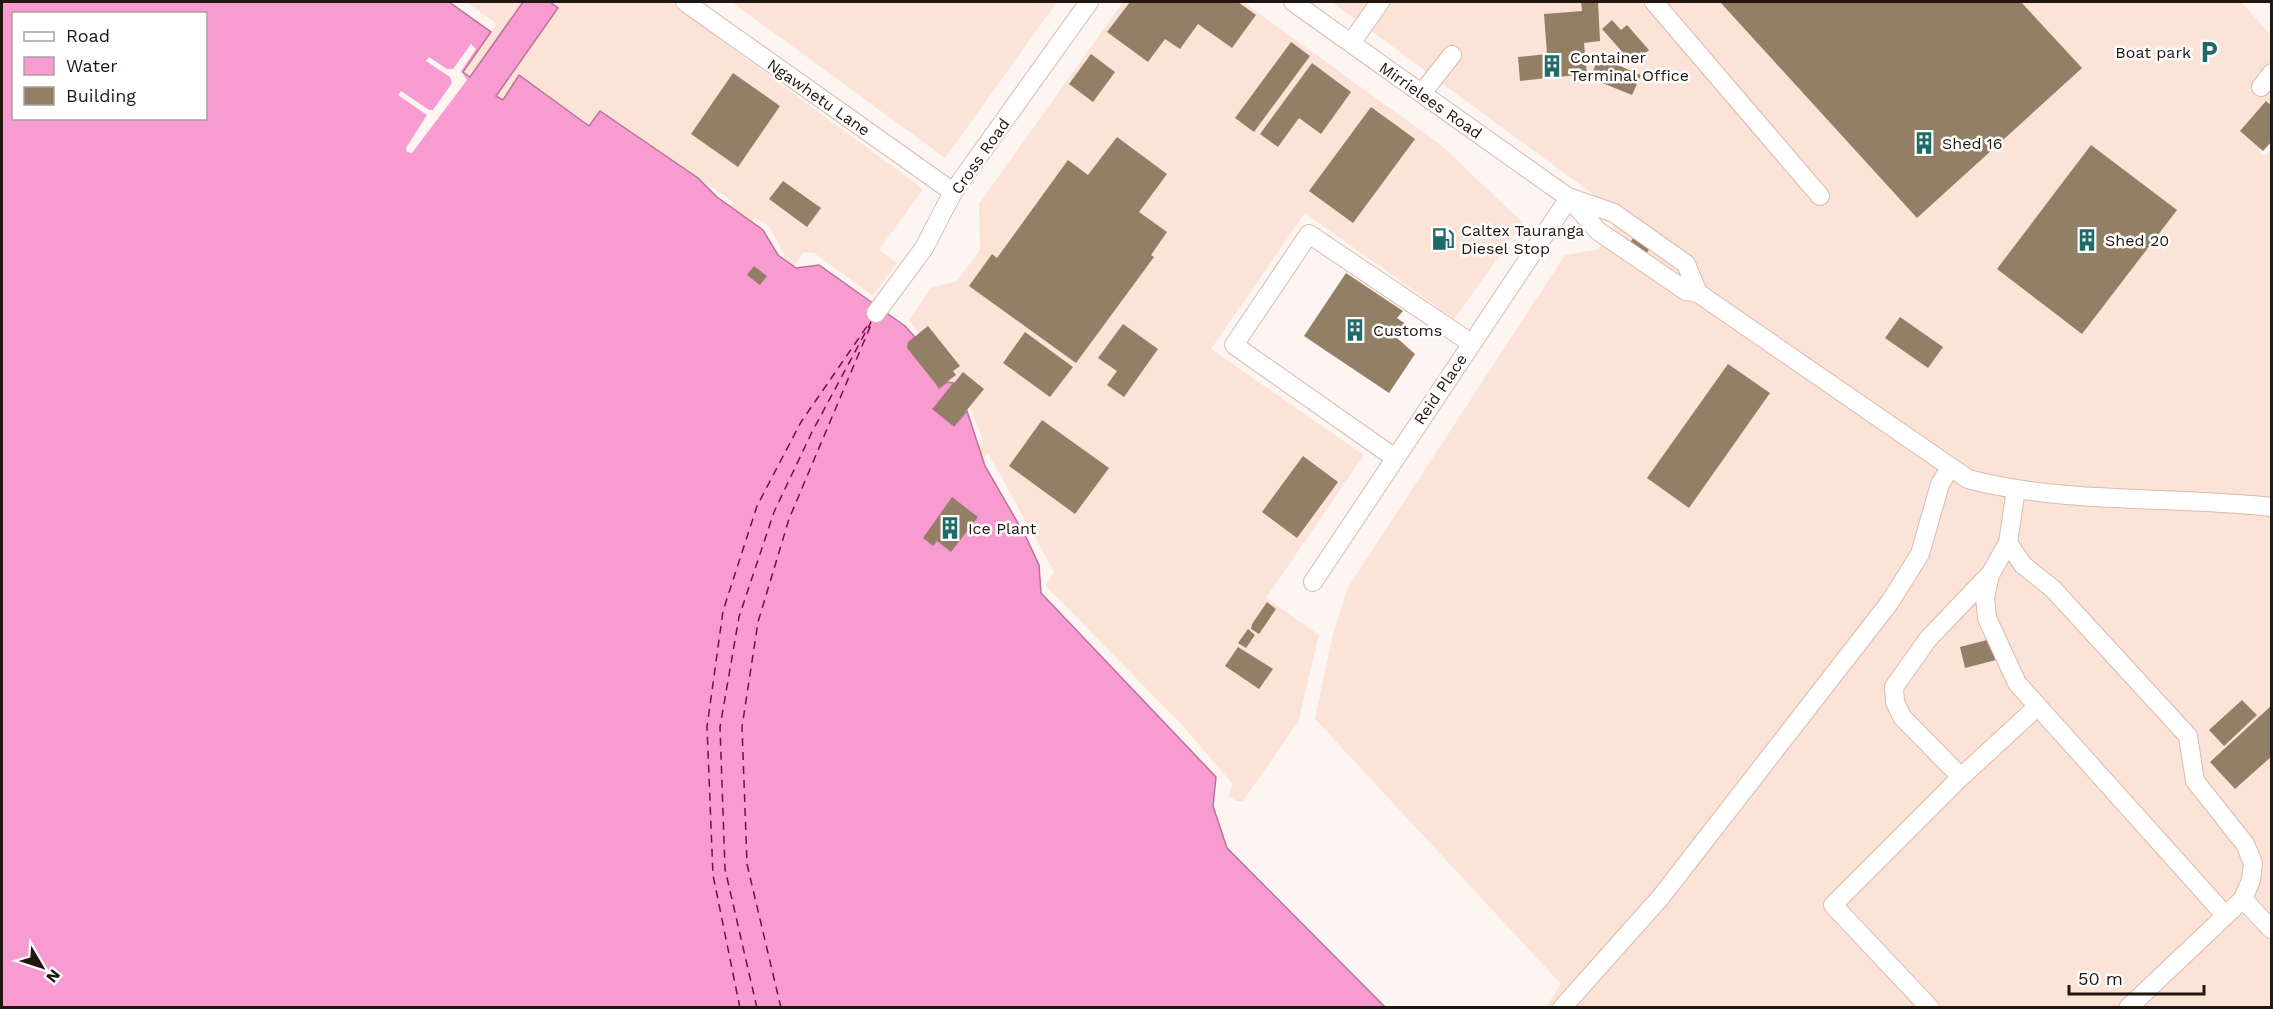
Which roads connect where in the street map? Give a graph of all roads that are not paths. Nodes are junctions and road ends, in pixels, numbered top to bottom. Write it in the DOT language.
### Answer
graph roads {
  1 [pos="685,2"];
  2 [pos="1089,2"];
  3 [pos="1293,2"];
  4 [pos="1380,2"];
  5 [pos="1654,2"];
  6 [pos="1351,43"];
  7 [pos="1452,55"];
  8 [pos="1422,93"];
  9 [pos="953,192"];
  10 [pos="1820,196"];
  11 [pos="1569,198"];
  12 [pos="882,316"];
  13 [pos="1471,343"];
  14 [pos="1395,458"];
  15 [pos="1950,468"];
  16 [pos="2016,489"];
  17 [pos="2271,507"];
  18 [pos="2008,543"];
  19 [pos="1991,573"];
  20 [pos="1313,582"];
  21 [pos="2038,706"];
  22 [pos="1961,777"];
  23 [pos="2243,899"];
  24 [pos="2226,915"];
  25 [pos="2271,930"];
  26 [pos="1563,1008"];
  27 [pos="1930,1008"];
  28 [pos="2128,1008"];
  1 -- 9 [label="street, Ngawhetu Lane"];
  2 -- 9 [label="street, Cross Road"];
  3 -- 6 [label="street, Mirrielees Road"];
  4 -- 6 [label="street"];
  5 -- 10 [label="street"];
  6 -- 8 [label="street, Mirrielees Road"];
  7 -- 8 [label="street"];
  8 -- 11 [label="street, Mirrielees Road"];
  9 -- 12 [label="street, Cross Road"];
  11 -- 13 [label="street, Reid Place"];
  11 -- 15 [label="street, Mirrielees Road"];
  13 -- 14 [label="street, Reid Place"];
  13 -- 14 [label="street"];
  14 -- 20 [label="street, Reid Place"];
  15 -- 16 [label="street, Mirrielees Road"];
  15 -- 26 [label="street"];
  16 -- 17 [label="street, Mirrielees Road"];
  16 -- 18 [label="street"];
  18 -- 19 [label="street"];
  18 -- 23 [label="street"];
  19 -- 21 [label="street"];
  19 -- 22 [label="street"];
  21 -- 22 [label="street"];
  21 -- 24 [label="street"];
  22 -- 27 [label="street"];
  23 -- 24 [label="street"];
  23 -- 25 [label="street"];
  24 -- 28 [label="street"];
}
